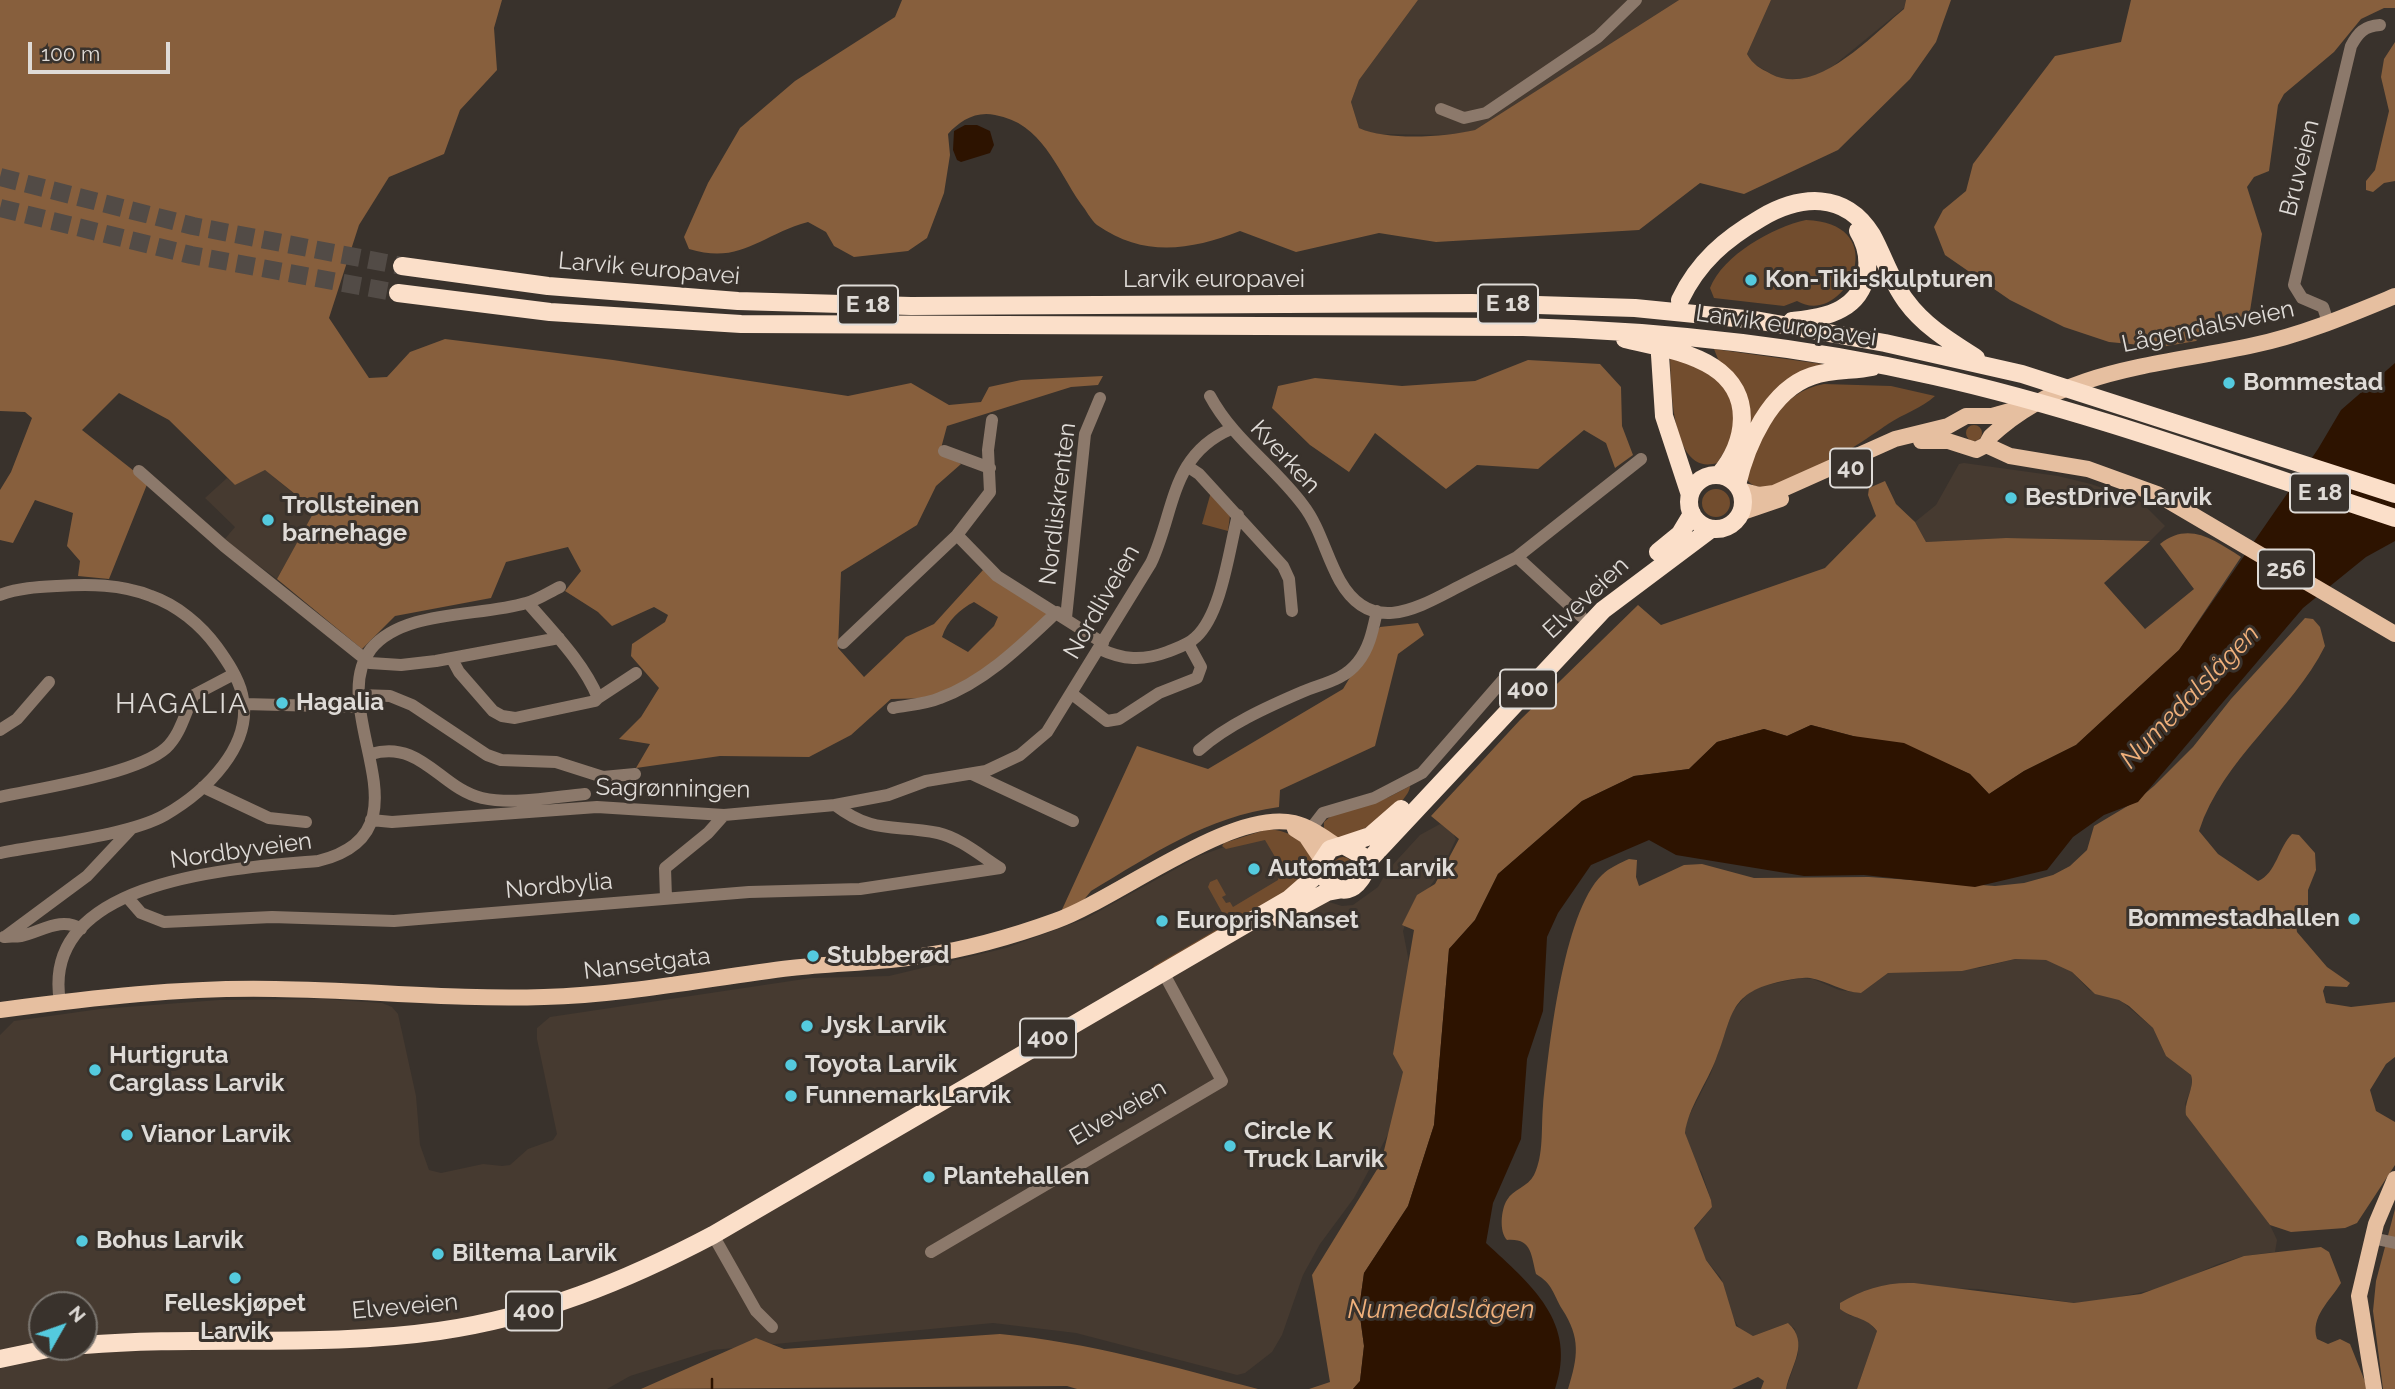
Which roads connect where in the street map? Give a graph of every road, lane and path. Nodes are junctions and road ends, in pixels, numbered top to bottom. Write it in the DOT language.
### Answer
graph roads {
  1 [pos="1636,0"];
  2 [pos="2380,25"];
  3 [pos="1441,108"];
  4 [pos="1760,219"];
  5 [pos="402,266"];
  6 [pos="398,293"];
  7 [pos="2395,296"];
  8 [pos="1680,300"];
  9 [pos="2328,322"];
  10 [pos="1778,324"];
  11 [pos="1584,329"];
  12 [pos="1660,355"];
  13 [pos="1882,365"];
  14 [pos="1988,366"];
  15 [pos="1210,396"];
  16 [pos="1100,398"];
  17 [pos="2032,404"];
  18 [pos="1979,415"];
  19 [pos="1961,419"];
  20 [pos="992,420"];
  21 [pos="1230,429"];
  22 [pos="1989,440"];
  23 [pos="1673,446"];
  24 [pos="1964,448"];
  25 [pos="944,452"];
  26 [pos="1641,460"];
  27 [pos="1186,466"];
  28 [pos="990,468"];
  29 [pos="139,471"];
  30 [pos="1712,477"];
  31 [pos="1739,488"];
  32 [pos="2395,494"];
  33 [pos="1690,495"];
  34 [pos="1740,513"];
  35 [pos="1692,514"];
  36 [pos="1238,515"];
  37 [pos="2395,518"];
  38 [pos="1711,528"];
  39 [pos="957,535"];
  40 [pos="1517,557"];
  41 [pos="560,587"];
  42 [pos="0,595"];
  43 [pos="528,603"];
  44 [pos="1293,611"];
  45 [pos="1377,611"];
  46 [pos="1061,615"];
  47 [pos="1581,616"];
  48 [pos="2395,634"];
  49 [pos="558,638"];
  50 [pos="843,643"];
  51 [pos="1188,643"];
  52 [pos="1101,646"];
  53 [pos="365,659"];
  54 [pos="452,659"];
  55 [pos="636,673"];
  56 [pos="234,674"];
  57 [pos="1503,680"];
  58 [pos="49,682"];
  59 [pos="1072,694"];
  60 [pos="598,698"];
  61 [pos="359,701"];
  62 [pos="244,704"];
  63 [pos="893,708"];
  64 [pos="0,730"];
  65 [pos="1199,750"];
  66 [pos="371,754"];
  67 [pos="635,774"];
  68 [pos="972,774"];
  69 [pos="203,787"];
  70 [pos="585,794"];
  71 [pos="0,797"];
  72 [pos="835,804"];
  73 [pos="724,815"];
  74 [pos="370,820"];
  75 [pos="1073,821"];
  76 [pos="306,822"];
  77 [pos="132,828"];
  78 [pos="1308,832"];
  79 [pos="1340,846"];
  80 [pos="0,853"];
  81 [pos="1321,866"];
  82 [pos="1364,870"];
  83 [pos="1343,889"];
  84 [pos="128,898"];
  85 [pos="666,898"];
  86 [pos="81,929"];
  87 [pos="3,937"];
  88 [pos="1165,978"];
  89 [pos="60,1002"];
  90 [pos="0,1010"];
  91 [pos="2395,1179"];
  92 [pos="713,1235"];
  93 [pos="2372,1238"];
  94 [pos="2395,1243"];
  95 [pos="930,1252"];
  96 [pos="772,1327"];
  97 [pos="98,1345"];
  98 [pos="28,1351"];
  99 [pos="2,1354"];
  100 [pos="2374,1389"];
  1 -- 3 [label="street"];
  2 -- 9 [label="street, Bruveien"];
  4 -- 8 [label="highway, E 18"];
  4 -- 10 [label="highway, E 18"];
  4 -- 14 [label="highway, E 18"];
  5 -- 10 [label="highway, Larvik europavei / E 18"];
  6 -- 11 [label="highway, Larvik europavei / E 18"];
  7 -- 9 [label="main road, Lågendalsveien / 40"];
  9 -- 17 [label="main road, Lågendalsveien / 40"];
  10 -- 14 [label="highway, Larvik europavei / E 18"];
  11 -- 13 [label="highway, Larvik europavei / E 18"];
  11 -- 30 [label="highway, E 18"];
  12 -- 23 [label="highway"];
  13 -- 31 [label="highway, E 18"];
  13 -- 37 [label="highway, Larvik europavei / E 18"];
  14 -- 32 [label="highway, Larvik europavei / E 18"];
  15 -- 21 [label="street, Kverken"];
  16 -- 46 [label="street, Nordliskrenten"];
  17 -- 18 [label="main road, Lågendalsveien / 40"];
  17 -- 22 [label="main road, Lågendalsveien / 40"];
  18 -- 19 [label="main road, 40"];
  18 -- 22 [label="main road"];
  19 -- 24 [label="main road"];
  19 -- 31 [label="main road, 40"];
  20 -- 28 [label="street"];
  21 -- 27 [label="street, Nordliveien"];
  21 -- 45 [label="street, Kverken"];
  22 -- 24 [label="main road, 40"];
  22 -- 48 [label="main road, 256"];
  23 -- 30 [label="highway"];
  23 -- 33 [label="highway"];
  24 -- 34 [label="main road, 40"];
  25 -- 28 [label="street"];
  26 -- 40 [label="street"];
  27 -- 36 [label="street"];
  27 -- 52 [label="street, Nordliveien"];
  28 -- 39 [label="street"];
  29 -- 53 [label="street"];
  30 -- 31 [label="highway"];
  30 -- 33 [label="highway"];
  31 -- 34 [label="highway"];
  33 -- 35 [label="highway"];
  34 -- 38 [label="highway, 400"];
  35 -- 38 [label="highway"];
  35 -- 47 [label="highway, Elveveien / 400"];
  36 -- 44 [label="street"];
  36 -- 51 [label="street"];
  38 -- 82 [label="highway, Elveveien / 400"];
  39 -- 46 [label="street"];
  39 -- 50 [label="street"];
  40 -- 45 [label="street"];
  40 -- 47 [label="street"];
  41 -- 43 [label="street"];
  42 -- 56 [label="street"];
  43 -- 49 [label="street"];
  43 -- 53 [label="street"];
  45 -- 65 [label="street"];
  46 -- 52 [label="street"];
  46 -- 63 [label="street"];
  47 -- 79 [label="highway, Elveveien / 400"];
  49 -- 54 [label="street"];
  49 -- 60 [label="street"];
  51 -- 52 [label="street"];
  51 -- 59 [label="street, Nordliveien"];
  52 -- 59 [label="street, Nordliveien"];
  53 -- 54 [label="street"];
  53 -- 61 [label="street"];
  54 -- 60 [label="street"];
  55 -- 60 [label="street"];
  56 -- 62 [label="street"];
  56 -- 71 [label="street"];
  57 -- 78 [label="street"];
  58 -- 64 [label="street"];
  59 -- 68 [label="street, Nordliveien"];
  61 -- 62 [label="street"];
  61 -- 66 [label="street"];
  61 -- 67 [label="street"];
  62 -- 69 [label="street"];
  66 -- 70 [label="street"];
  66 -- 74 [label="street"];
  68 -- 72 [label="street, Nordliveien"];
  68 -- 75 [label="street"];
  69 -- 76 [label="street"];
  69 -- 77 [label="street"];
  72 -- 73 [label="street, Sagrønningen"];
  72 -- 85 [label="street, Nordbylia"];
  73 -- 74 [label="street, Sagrønningen"];
  73 -- 85 [label="street"];
  74 -- 84 [label="street, Nordbyveien"];
  77 -- 80 [label="street"];
  77 -- 87 [label="street"];
  78 -- 79 [label="main road, Nansetgata"];
  78 -- 81 [label="main road"];
  78 -- 89 [label="main road, Nansetgata"];
  79 -- 81 [label="highway, 400"];
  79 -- 82 [label="highway"];
  81 -- 83 [label="highway"];
  81 -- 88 [label="highway, Elveveien / 400"];
  82 -- 83 [label="highway, 400"];
  83 -- 88 [label="highway, Elveveien / 400"];
  84 -- 85 [label="street, Nordbylia"];
  84 -- 86 [label="street, Nordbyveien"];
  86 -- 87 [label="street"];
  86 -- 89 [label="street, Nordbyveien"];
  88 -- 92 [label="highway, Elveveien / 400"];
  88 -- 95 [label="street, Elveveien"];
  89 -- 90 [label="main road, Nansetgata"];
  91 -- 93 [label="main road"];
  92 -- 96 [label="street"];
  92 -- 97 [label="highway, Elveveien / 400"];
  93 -- 94 [label="street"];
  93 -- 100 [label="main road"];
  98 -- 99 [label="highway"];
}
